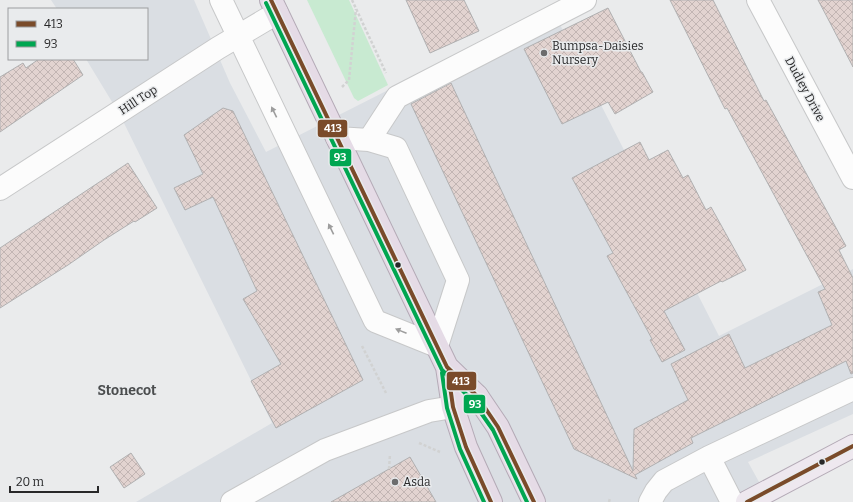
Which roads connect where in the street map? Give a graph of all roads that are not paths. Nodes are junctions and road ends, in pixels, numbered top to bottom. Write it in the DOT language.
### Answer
graph roads {
  1 [pos="221,0"];
  2 [pos="585,0"];
  3 [pos="758,0"];
  4 [pos="274,7"];
  5 [pos="238,36"];
  6 [pos="337,138"];
  7 [pos="369,140"];
  8 [pos="853,178"];
  9 [pos="0,189"];
  10 [pos="437,346"];
  11 [pos="447,367"];
  12 [pos="853,389"];
  13 [pos="477,396"];
  14 [pos="453,407"];
  15 [pos="853,446"];
  16 [pos="709,457"];
  17 [pos="755,500"];
  18 [pos="232,502"];
  19 [pos="491,502"];
  20 [pos="534,502"];
  21 [pos="650,502"];
  22 [pos="732,502"];
  1 -- 5 [label="street"];
  2 -- 7 [label="street"];
  3 -- 8 [label="street, Dudley Drive"];
  4 -- 5 [label="street, Hill Top"];
  4 -- 6 [label="highway"];
  5 -- 9 [label="street, Hill Top"];
  10 -- 5 [label="street, one-way"];
  6 -- 7 [label="street"];
  6 -- 10 [label="highway"];
  7 -- 10 [label="street"];
  10 -- 11 [label="highway"];
  11 -- 13 [label="highway"];
  11 -- 14 [label="highway"];
  12 -- 16 [label="street"];
  13 -- 14 [label="street"];
  13 -- 20 [label="highway"];
  14 -- 18 [label="street"];
  14 -- 19 [label="highway"];
  15 -- 17 [label="main road"];
  16 -- 21 [label="street"];
  16 -- 22 [label="street"];
}
